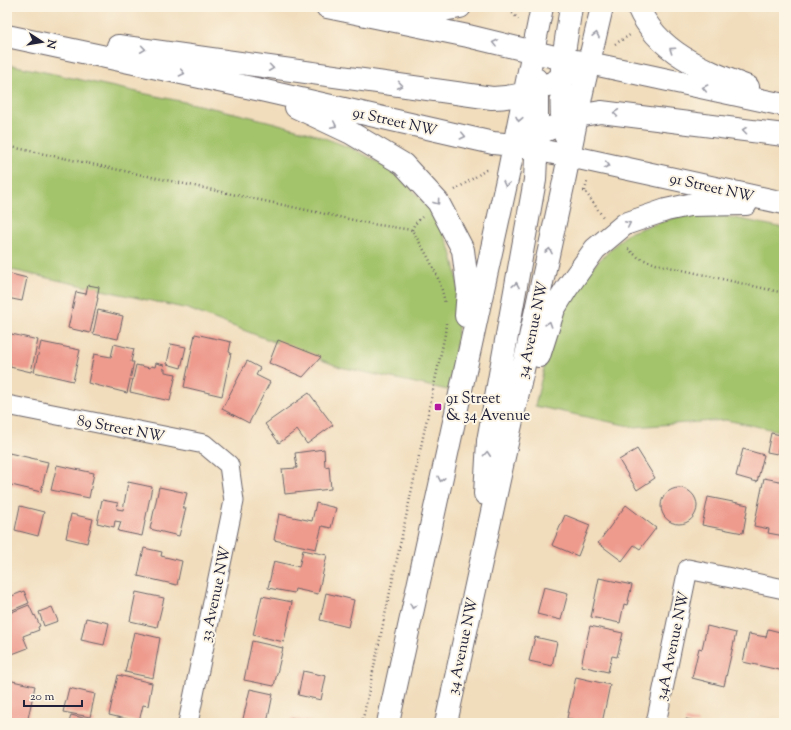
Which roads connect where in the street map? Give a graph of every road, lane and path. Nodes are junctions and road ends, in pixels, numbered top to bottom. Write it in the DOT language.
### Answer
graph roads {
  1 [pos="327,7"];
  2 [pos="349,7"];
  3 [pos="460,7"];
  4 [pos="542,7"];
  5 [pos="571,7"];
  6 [pos="602,7"];
  7 [pos="638,7"];
  8 [pos="7,29"];
  9 [pos="7,36"];
  10 [pos="532,52"];
  11 [pos="590,63"];
  12 [pos="562,69"];
  13 [pos="261,90"];
  14 [pos="530,91"];
  15 [pos="784,101"];
  16 [pos="784,106"];
  17 [pos="570,120"];
  18 [pos="784,134"];
  19 [pos="537,142"];
  20 [pos="514,145"];
  21 [pos="7,146"];
  22 [pos="569,156"];
  23 [pos="585,191"];
  24 [pos="783,203"];
  25 [pos="614,232"];
  26 [pos="784,293"];
  27 [pos="445,308"];
  28 [pos="446,321"];
  29 [pos="464,372"];
  30 [pos="7,405"];
  31 [pos="229,465"];
  32 [pos="480,563"];
  33 [pos="784,589"];
  34 [pos="188,723"];
  35 [pos="362,723"];
  36 [pos="388,723"];
  37 [pos="446,723"];
  38 [pos="656,723"];
  10 -- 1 [label="main road, one-way"];
  2 -- 3 [label="main road"];
  4 -- 10 [label="main road"];
  5 -- 12 [label="main road"];
  11 -- 6 [label="main road, 34 Avenue NW, one-way"];
  15 -- 7 [label="main road, one-way"];
  8 -- 14 [label="main road, one-way"];
  9 -- 13 [label="main road, 91 Street NW, one-way"];
  10 -- 12 [label="main road"];
  10 -- 14 [label="main road"];
  11 -- 12 [label="main road"];
  16 -- 11 [label="main road, one-way"];
  11 -- 17 [label="main road, 34 Avenue NW"];
  12 -- 14 [label="main road"];
  12 -- 17 [label="main road"];
  13 -- 20 [label="main road, 91 Street NW, one-way"];
  13 -- 29 [label="main road, one-way"];
  14 -- 19 [label="main road"];
  14 -- 20 [label="main road, one-way"];
  18 -- 17 [label="main road, one-way"];
  17 -- 19 [label="main road"];
  17 -- 22 [label="main road, 34 Avenue NW"];
  19 -- 20 [label="main road, 91 Street NW"];
  19 -- 22 [label="main road, 91 Street NW"];
  32 -- 19 [label="main road, one-way"];
  20 -- 29 [label="main road, one-way"];
  21 -- 27 [label="path"];
  22 -- 24 [label="main road, 91 Street NW, one-way"];
  32 -- 22 [label="main road, 34 Avenue NW, one-way"];
  23 -- 25 [label="path"];
  25 -- 24 [label="main road, one-way"];
  25 -- 26 [label="path"];
  32 -- 25 [label="main road, one-way"];
  28 -- 35 [label="path"];
  29 -- 36 [label="main road, one-way"];
  30 -- 31 [label="street, 89 Street NW"];
  31 -- 34 [label="street, 33 Avenue NW"];
  32 -- 37 [label="main road, 34 Avenue NW"];
  33 -- 38 [label="street, 34A Avenue NW"];
}
